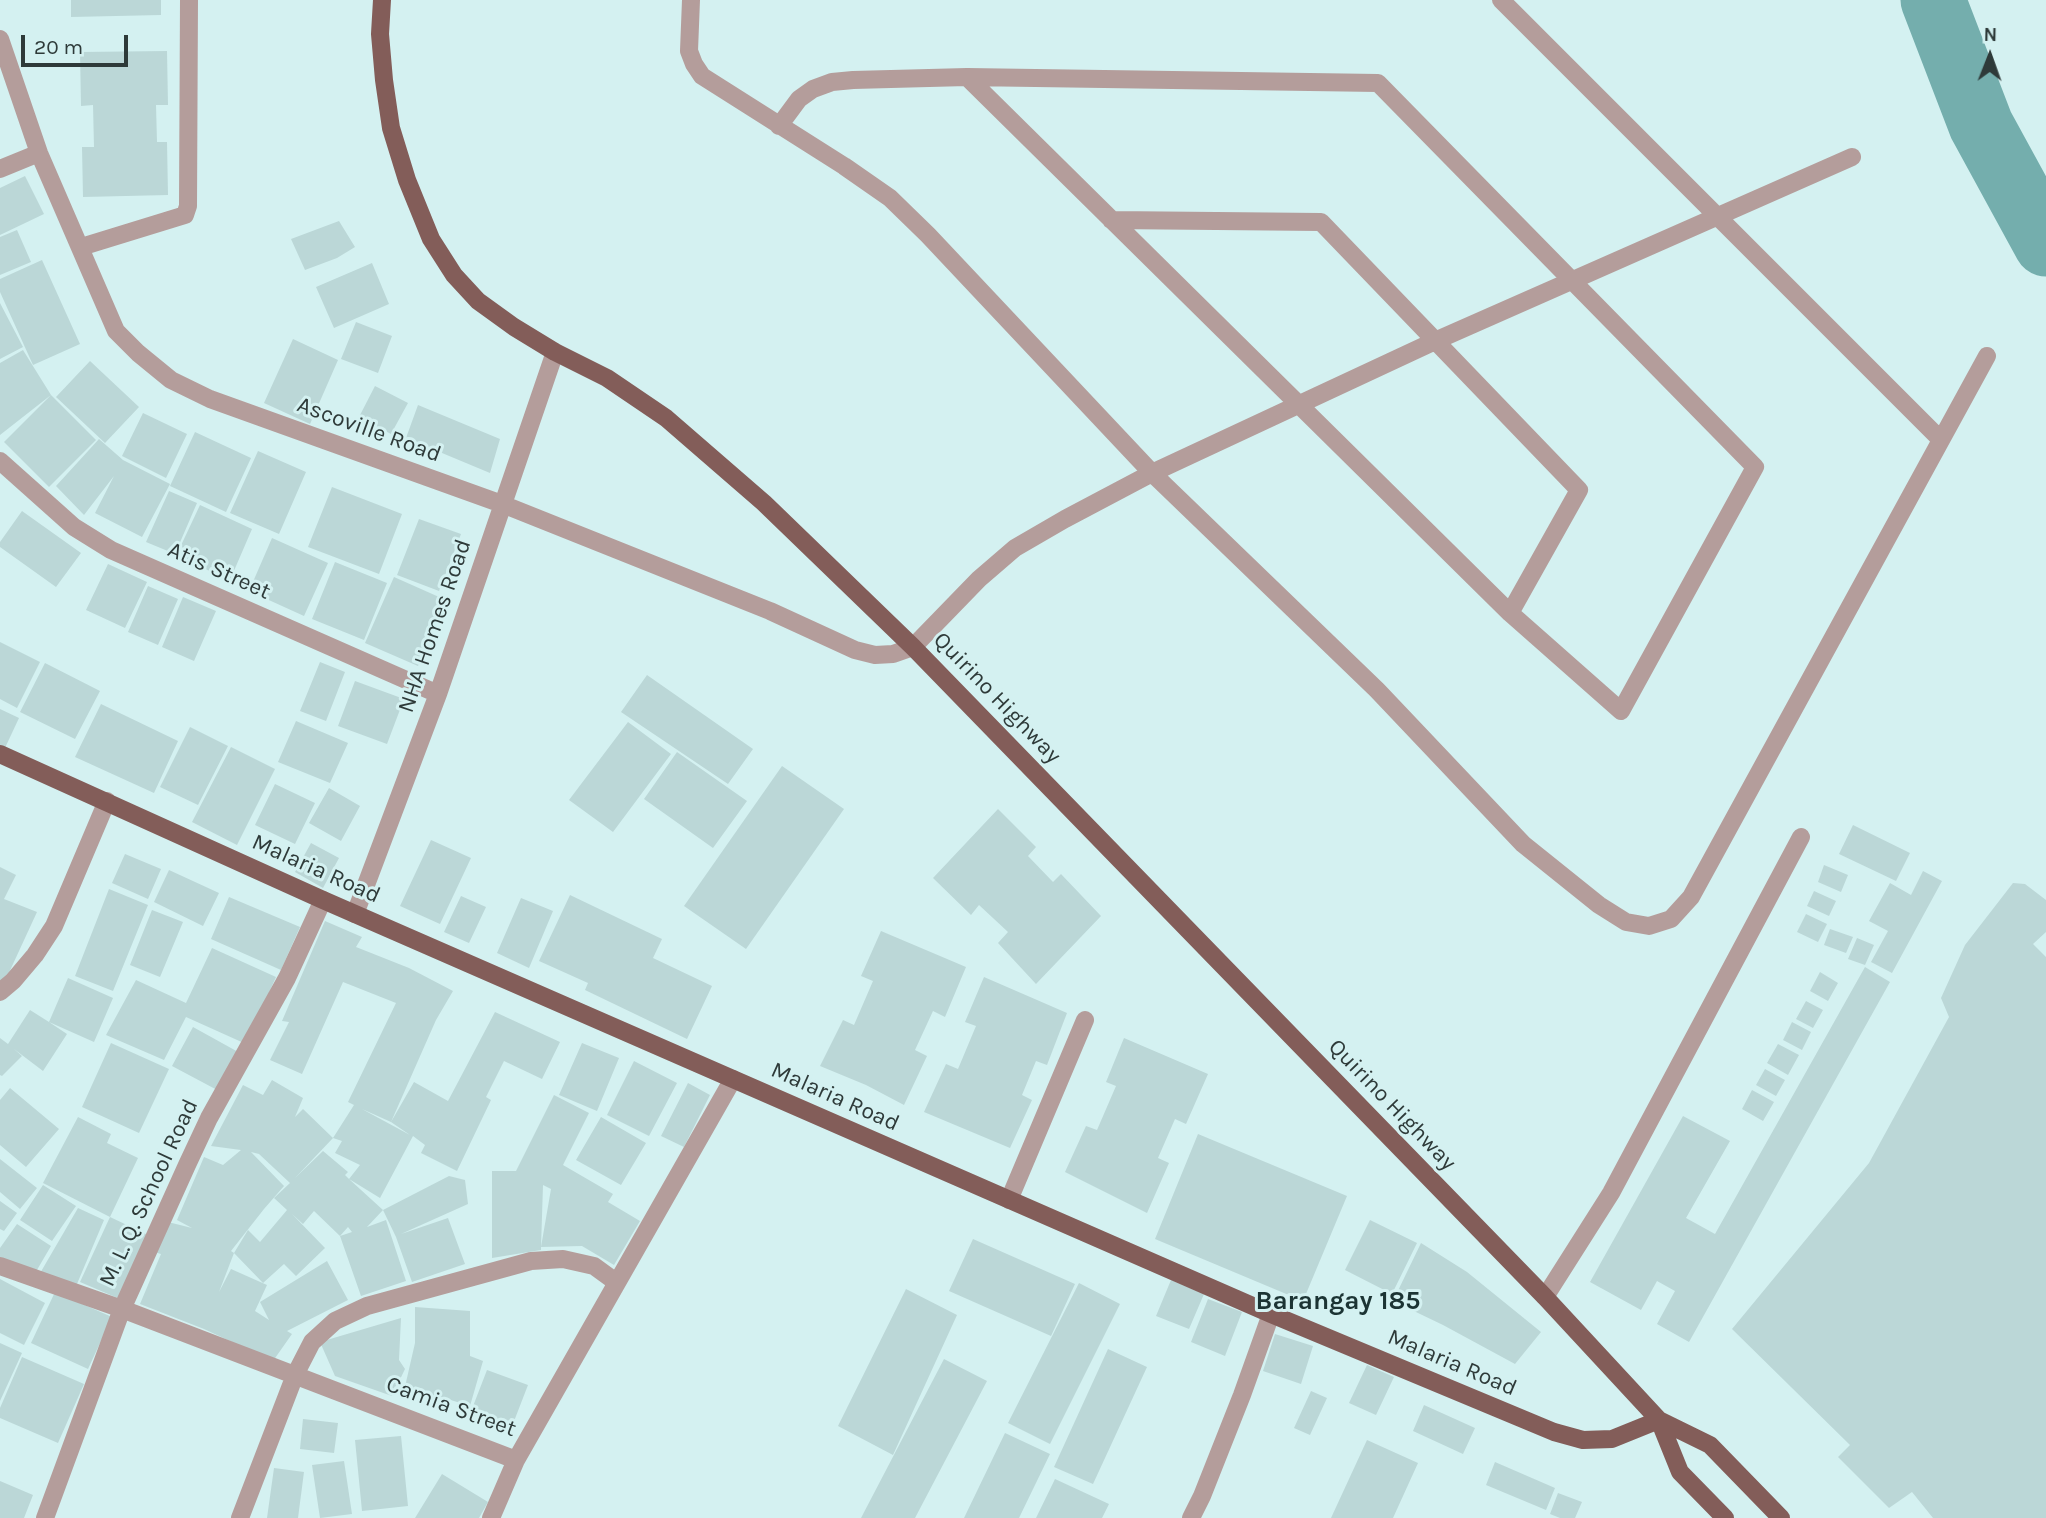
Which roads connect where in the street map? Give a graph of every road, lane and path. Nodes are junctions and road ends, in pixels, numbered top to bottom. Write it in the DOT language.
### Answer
graph roads {
  1 [pos="189,0"];
  2 [pos="382,0"];
  3 [pos="691,0"];
  4 [pos="1501,0"];
  5 [pos="0,39"];
  6 [pos="967,77"];
  7 [pos="779,126"];
  8 [pos="39,153"];
  9 [pos="1852,157"];
  10 [pos="0,169"];
  11 [pos="1718,217"];
  12 [pos="1111,220"];
  13 [pos="81,247"];
  14 [pos="1572,281"];
  15 [pos="1435,341"];
  16 [pos="555,352"];
  17 [pos="1987,356"];
  18 [pos="1297,405"];
  19 [pos="1941,440"];
  20 [pos="0,461"];
  21 [pos="1152,473"];
  22 [pos="502,504"];
  23 [pos="1510,613"];
  24 [pos="913,647"];
  25 [pos="438,694"];
  26 [pos="0,754"];
  27 [pos="107,802"];
  28 [pos="1801,837"];
  29 [pos="323,900"];
  30 [pos="355,914"];
  31 [pos="0,992"];
  32 [pos="1085,1020"];
  33 [pos="733,1079"];
  34 [pos="1009,1200"];
  35 [pos="0,1266"];
  36 [pos="616,1282"];
  37 [pos="1545,1297"];
  38 [pos="122,1309"];
  39 [pos="1271,1314"];
  40 [pos="295,1374"];
  41 [pos="1658,1420"];
  42 [pos="516,1460"];
  43 [pos="45,1518"];
  44 [pos="240,1518"];
  45 [pos="491,1518"];
  46 [pos="1191,1518"];
  47 [pos="1725,1518"];
  48 [pos="1781,1518"];
  1 -- 13 [label="street"];
  2 -- 16 [label="main road, Quirino Highway"];
  3 -- 7 [label="street"];
  4 -- 11 [label="street"];
  5 -- 8 [label="street, Ascoville Road"];
  6 -- 7 [label="street"];
  6 -- 12 [label="street"];
  6 -- 14 [label="street"];
  7 -- 21 [label="street"];
  8 -- 10 [label="street"];
  8 -- 13 [label="street, Ascoville Road"];
  9 -- 11 [label="street"];
  11 -- 14 [label="street"];
  11 -- 19 [label="street"];
  12 -- 15 [label="street"];
  12 -- 18 [label="street"];
  13 -- 22 [label="street, Ascoville Road"];
  14 -- 15 [label="street"];
  14 -- 23 [label="street"];
  15 -- 18 [label="street"];
  15 -- 23 [label="street"];
  16 -- 22 [label="street, NHA Homes Road"];
  16 -- 24 [label="main road, Quirino Highway"];
  17 -- 19 [label="street"];
  18 -- 21 [label="street"];
  18 -- 23 [label="street"];
  19 -- 21 [label="street"];
  20 -- 25 [label="street, Atis Street"];
  21 -- 24 [label="street"];
  22 -- 24 [label="street, Ascoville Road"];
  22 -- 25 [label="street, NHA Homes Road"];
  24 -- 37 [label="main road, Quirino Highway"];
  25 -- 30 [label="street, NHA Homes Road"];
  26 -- 27 [label="main road, Malaria Road"];
  27 -- 29 [label="main road, Malaria Road"];
  27 -- 31 [label="street"];
  28 -- 37 [label="street"];
  29 -- 30 [label="main road, Malaria Road"];
  29 -- 38 [label="street, M. L. Q. School Road"];
  30 -- 33 [label="main road, Malaria Road"];
  32 -- 34 [label="street"];
  33 -- 34 [label="main road, Malaria Road"];
  33 -- 36 [label="street, Camia Street"];
  34 -- 39 [label="main road, Malaria Road"];
  35 -- 38 [label="street, Camia Street"];
  36 -- 40 [label="street"];
  36 -- 42 [label="street, Camia Street"];
  37 -- 41 [label="main road, Quirino Highway"];
  38 -- 40 [label="street, Camia Street"];
  38 -- 43 [label="street, M. L. Q. School Road"];
  39 -- 41 [label="main road, Malaria Road"];
  39 -- 46 [label="street"];
  40 -- 42 [label="street, Camia Street"];
  40 -- 44 [label="street"];
  41 -- 47 [label="main road, Quirino Highway"];
  41 -- 48 [label="main road, Quirino Highway"];
  42 -- 45 [label="street"];
}
